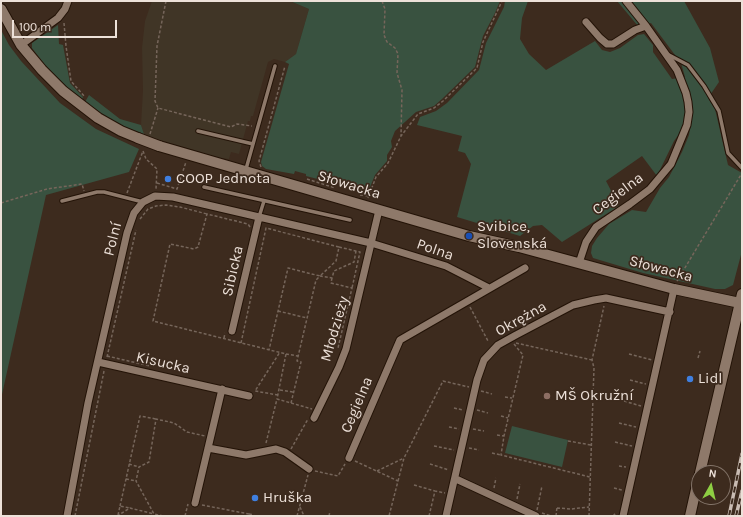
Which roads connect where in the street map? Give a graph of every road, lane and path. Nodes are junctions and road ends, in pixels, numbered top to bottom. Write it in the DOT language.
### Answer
graph roads {
  1 [pos="68,1"];
  2 [pos="166,1"];
  3 [pos="382,1"];
  4 [pos="502,1"];
  5 [pos="626,1"];
  6 [pos="1,9"];
  7 [pos="65,9"];
  8 [pos="586,22"];
  9 [pos="646,26"];
  10 [pos="21,45"];
  11 [pos="666,53"];
  12 [pos="275,66"];
  13 [pos="285,66"];
  14 [pos="80,105"];
  15 [pos="158,108"];
  16 [pos="218,124"];
  17 [pos="258,127"];
  18 [pos="198,131"];
  19 [pos="150,134"];
  20 [pos="215,135"];
  21 [pos="401,136"];
  22 [pos="253,144"];
  23 [pos="185,164"];
  24 [pos="262,168"];
  25 [pos="742,168"];
  26 [pos="246,170"];
  27 [pos="742,173"];
  28 [pos="304,179"];
  29 [pos="156,183"];
  30 [pos="204,187"];
  31 [pos="339,189"];
  32 [pos="85,194"];
  33 [pos="360,195"];
  34 [pos="155,196"];
  35 [pos="126,197"];
  36 [pos="62,201"];
  37 [pos="264,201"];
  38 [pos="367,201"];
  39 [pos="143,202"];
  40 [pos="1,203"];
  41 [pos="379,210"];
  42 [pos="207,214"];
  43 [pos="259,217"];
  44 [pos="350,220"];
  45 [pos="138,223"];
  46 [pos="250,227"];
  47 [pos="136,230"];
  48 [pos="371,243"];
  49 [pos="339,247"];
  50 [pos="356,251"];
  51 [pos="579,263"];
  52 [pos="525,268"];
  53 [pos="320,276"];
  54 [pos="332,278"];
  55 [pos="352,288"];
  56 [pos="489,288"];
  57 [pos="674,289"];
  58 [pos="606,298"];
  59 [pos="741,298"];
  60 [pos="467,302"];
  61 [pos="278,311"];
  62 [pos="670,312"];
  63 [pos="307,318"];
  64 [pos="229,331"];
  65 [pos="224,338"];
  66 [pos="488,341"];
  67 [pos="241,342"];
  68 [pos="338,348"];
  69 [pos="269,350"];
  70 [pos="700,351"];
  71 [pos="280,352"];
  72 [pos="286,354"];
  73 [pos="629,354"];
  74 [pos="298,356"];
  75 [pos="698,358"];
  76 [pos="592,360"];
  77 [pos="102,362"];
  78 [pos="652,366"];
  79 [pos="630,380"];
  80 [pos="648,384"];
  81 [pos="478,387"];
  82 [pos="222,389"];
  83 [pos="279,390"];
  84 [pos="294,392"];
  85 [pos="492,394"];
  86 [pos="278,395"];
  87 [pos="249,396"];
  88 [pos="505,397"];
  89 [pos="512,398"];
  90 [pos="277,399"];
  91 [pos="624,401"];
  92 [pos="291,403"];
  93 [pos="643,406"];
  94 [pos="314,409"];
  95 [pos="475,410"];
  96 [pos="488,412"];
  97 [pos="501,416"];
  98 [pos="312,417"];
  99 [pos="508,418"];
  100 [pos="156,420"];
  101 [pos="620,423"];
  102 [pos="638,427"];
  103 [pos="471,428"];
  104 [pos="484,431"];
  105 [pos="497,435"];
  106 [pos="504,436"];
  107 [pos="210,438"];
  108 [pos="568,440"];
  109 [pos="615,442"];
  110 [pos="591,445"];
  111 [pos="434,446"];
  112 [pos="633,446"];
  113 [pos="467,447"];
  114 [pos="208,448"];
  115 [pos="479,450"];
  116 [pos="264,451"];
  117 [pos="456,451"];
  118 [pos="492,453"];
  119 [pos="288,454"];
  120 [pos="502,455"];
  121 [pos="349,458"];
  122 [pos="404,458"];
  123 [pos="129,464"];
  124 [pos="430,464"];
  125 [pos="701,465"];
  126 [pos="619,466"];
  127 [pos="139,467"];
  128 [pos="628,468"];
  129 [pos="310,469"];
  130 [pos="377,471"];
  131 [pos="451,471"];
  132 [pos="590,477"];
  133 [pos="496,478"];
  134 [pos="126,479"];
  135 [pos="456,479"];
  136 [pos="136,481"];
  137 [pos="398,481"];
  138 [pos="520,484"];
  139 [pos="414,486"];
  140 [pos="542,486"];
  141 [pos="614,488"];
  142 [pos="623,490"];
  143 [pos="435,491"];
  144 [pos="445,493"];
  145 [pos="491,496"];
  146 [pos="195,503"];
  147 [pos="300,505"];
  148 [pos="692,505"];
  149 [pos="120,506"];
  150 [pos="514,507"];
  151 [pos="589,507"];
  152 [pos="130,508"];
  153 [pos="330,511"];
  154 [pos="390,513"];
  155 [pos="154,514"];
  156 [pos="536,514"];
  157 [pos="620,514"];
  158 [pos="117,515"];
  159 [pos="249,515"];
  160 [pos="254,515"];
  161 [pos="67,516"];
  162 [pos="75,516"];
  163 [pos="163,516"];
  164 [pos="185,516"];
  165 [pos="297,516"];
  166 [pos="304,516"];
  167 [pos="329,516"];
  168 [pos="390,516"];
  169 [pos="394,516"];
  170 [pos="429,516"];
  171 [pos="446,516"];
  172 [pos="556,516"];
  173 [pos="589,516"];
  174 [pos="612,516"];
  175 [pos="690,516"];
  1 -- 7 [label="street"];
  2 -- 15 [label="path"];
  3 -- 21 [label="path"];
  4 -- 21 [label="path"];
  5 -- 9 [label="street, Cegielna"];
  6 -- 10 [label="street, Słowacka"];
  7 -- 10 [label="street"];
  7 -- 14 [label="path"];
  8 -- 9 [label="street"];
  9 -- 11 [label="street, Cegielna"];
  10 -- 14 [label="street, Słowacka"];
  11 -- 25 [label="lane"];
  11 -- 51 [label="street, Cegielna"];
  12 -- 17 [label="lane"];
  13 -- 24 [label="path"];
  14 -- 26 [label="street, Słowacka, bridge"];
  15 -- 16 [label="path"];
  15 -- 19 [label="path"];
  16 -- 17 [label="path"];
  16 -- 20 [label="path"];
  17 -- 22 [label="lane"];
  18 -- 20 [label="lane"];
  20 -- 22 [label="lane"];
  21 -- 38 [label="path"];
  22 -- 26 [label="lane"];
  23 -- 29 [label="path"];
  26 -- 38 [label="street, Słowacka"];
  27 -- 57 [label="path"];
  28 -- 31 [label="path"];
  29 -- 34 [label="path"];
  29 -- 35 [label="path"];
  30 -- 37 [label="lane"];
  32 -- 35 [label="lane"];
  32 -- 36 [label="lane"];
  32 -- 40 [label="path"];
  33 -- 38 [label="path"];
  34 -- 39 [label="street, Polní"];
  34 -- 43 [label="street"];
  35 -- 39 [label="lane"];
  37 -- 43 [label="lane"];
  37 -- 44 [label="lane"];
  38 -- 41 [label="street, Słowacka"];
  39 -- 77 [label="street, Polní"];
  41 -- 48 [label="street, Młodzieży"];
  41 -- 51 [label="street, Słowacka"];
  42 -- 45 [label="path"];
  42 -- 46 [label="path"];
  42 -- 65 [label="path"];
  43 -- 48 [label="street"];
  43 -- 64 [label="street, Sibicka"];
  47 -- 77 [label="path"];
  48 -- 56 [label="street, Polna"];
  48 -- 98 [label="street, Młodzieży"];
  49 -- 50 [label="path"];
  49 -- 53 [label="path"];
  49 -- 67 [label="path"];
  50 -- 54 [label="path"];
  50 -- 55 [label="path"];
  51 -- 57 [label="street, Słowacka"];
  52 -- 56 [label="street, Cegielna"];
  53 -- 54 [label="path"];
  53 -- 61 [label="path"];
  53 -- 63 [label="path"];
  54 -- 55 [label="path"];
  55 -- 68 [label="path"];
  56 -- 60 [label="street, Cegielna"];
  57 -- 59 [label="street, Słowacka"];
  57 -- 62 [label="street"];
  58 -- 62 [label="street, Okrężna"];
  58 -- 76 [label="path"];
  58 -- 81 [label="street, Okrężna"];
  59 -- 125 [label="street"];
  60 -- 66 [label="path"];
  60 -- 121 [label="street, Cegielna"];
  61 -- 63 [label="path"];
  61 -- 69 [label="path"];
  62 -- 157 [label="street"];
  63 -- 74 [label="path"];
  64 -- 65 [label="path"];
  65 -- 67 [label="path"];
  67 -- 69 [label="path"];
  69 -- 71 [label="path"];
  70 -- 75 [label="path"];
  71 -- 72 [label="path"];
  71 -- 86 [label="path"];
  72 -- 74 [label="path"];
  72 -- 83 [label="path"];
  73 -- 78 [label="path"];
  74 -- 84 [label="path"];
  76 -- 89 [label="path"];
  76 -- 110 [label="path"];
  77 -- 82 [label="street, Kisucka"];
  77 -- 161 [label="street, Polní"];
  77 -- 162 [label="path"];
  79 -- 80 [label="path"];
  81 -- 85 [label="path"];
  81 -- 122 [label="path"];
  81 -- 135 [label="street, Okrężna"];
  82 -- 87 [label="street, Kisucka"];
  82 -- 107 [label="street"];
  83 -- 84 [label="path"];
  83 -- 86 [label="path"];
  84 -- 92 [label="path"];
  86 -- 90 [label="path"];
  88 -- 89 [label="path"];
  89 -- 99 [label="path"];
  90 -- 92 [label="path"];
  90 -- 116 [label="path"];
  91 -- 93 [label="path"];
  92 -- 94 [label="path"];
  95 -- 96 [label="path"];
  97 -- 99 [label="path"];
  98 -- 119 [label="path"];
  99 -- 106 [label="path"];
  100 -- 107 [label="path"];
  100 -- 123 [label="path"];
  100 -- 127 [label="path"];
  101 -- 102 [label="path"];
  103 -- 104 [label="path"];
  105 -- 106 [label="path"];
  106 -- 120 [label="path"];
  107 -- 114 [label="street"];
  108 -- 110 [label="path"];
  109 -- 112 [label="path"];
  110 -- 132 [label="path"];
  111 -- 117 [label="path"];
  113 -- 115 [label="path"];
  114 -- 116 [label="street"];
  114 -- 146 [label="street"];
  116 -- 119 [label="street"];
  118 -- 120 [label="path"];
  119 -- 129 [label="street"];
  120 -- 132 [label="path"];
  121 -- 129 [label="path"];
  121 -- 130 [label="path"];
  122 -- 130 [label="path"];
  122 -- 137 [label="path"];
  123 -- 127 [label="path"];
  123 -- 134 [label="path"];
  124 -- 131 [label="path"];
  126 -- 128 [label="path"];
  127 -- 136 [label="path"];
  129 -- 147 [label="path"];
  130 -- 137 [label="path"];
  132 -- 151 [label="path"];
  133 -- 145 [label="path"];
  134 -- 136 [label="path"];
  134 -- 149 [label="path"];
  135 -- 145 [label="street"];
  135 -- 171 [label="street, Okrężna"];
  136 -- 155 [label="path"];
  137 -- 154 [label="path"];
  138 -- 150 [label="path"];
  139 -- 143 [label="path"];
  140 -- 156 [label="path"];
  141 -- 142 [label="path"];
  143 -- 144 [label="path"];
  143 -- 170 [label="path"];
  145 -- 150 [label="street"];
  146 -- 159 [label="path"];
  146 -- 164 [label="path"];
  147 -- 165 [label="path"];
  147 -- 166 [label="path"];
  148 -- 175 [label="street"];
  149 -- 152 [label="path"];
  149 -- 158 [label="path"];
  150 -- 156 [label="street"];
  151 -- 172 [label="path"];
  151 -- 173 [label="path"];
  152 -- 155 [label="path"];
  152 -- 158 [label="path"];
  153 -- 167 [label="path"];
  154 -- 168 [label="path"];
  154 -- 169 [label="path"];
  155 -- 163 [label="path"];
  157 -- 174 [label="path"];
  159 -- 160 [label="path"];
}
